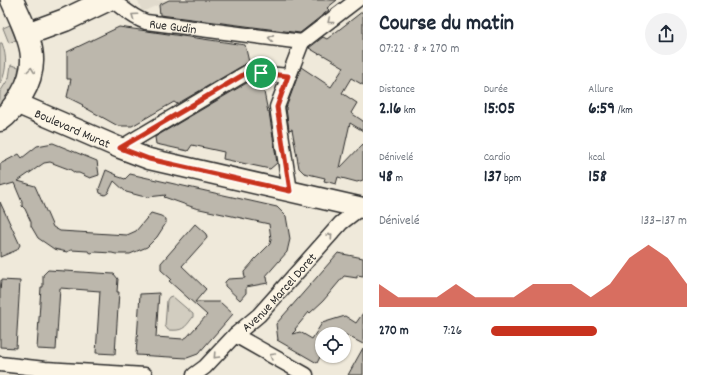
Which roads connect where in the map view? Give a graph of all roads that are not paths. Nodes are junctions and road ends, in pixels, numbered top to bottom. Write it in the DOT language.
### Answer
graph roads {
  1 [pos="12,0"];
  2 [pos="107,0"];
  3 [pos="112,0"];
  4 [pos="357,0"];
  5 [pos="27,34"];
  6 [pos="302,42"];
  7 [pos="288,76"];
  8 [pos="16,103"];
  9 [pos="0,120"];
  10 [pos="120,148"];
  11 [pos="290,191"];
  12 [pos="362,208"];
  13 [pos="235,335"];
  14 [pos="0,364"];
  15 [pos="145,375"];
  16 [pos="194,375"];
  17 [pos="306,375"];
  1 -- 5 [label="main road"];
  2 -- 5 [label="main road"];
  6 -- 3 [label="street, Rue Gudin, one-way"];
  4 -- 6 [label="street, one-way"];
  8 -- 5 [label="main road, one-way"];
  6 -- 7 [label="street"];
  7 -- 10 [label="street"];
  7 -- 11 [label="street"];
  8 -- 9 [label="main road"];
  8 -- 10 [label="main road, Boulevard Murat"];
  10 -- 11 [label="main road, Boulevard Murat"];
  11 -- 12 [label="main road, Boulevard Murat"];
  13 -- 12 [label="street, Avenue Marcel Doret, one-way"];
  13 -- 16 [label="street, Avenue Marcel Doret, one-way"];
  17 -- 13 [label="street, one-way"];
  14 -- 15 [label="street"];
}
